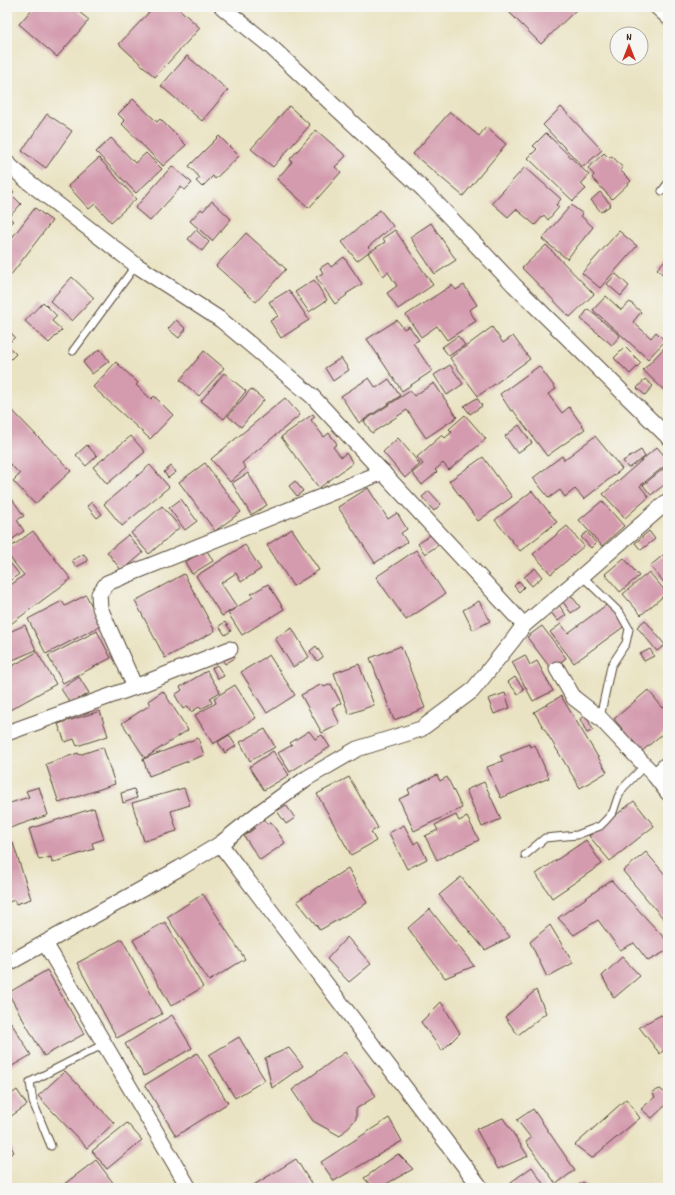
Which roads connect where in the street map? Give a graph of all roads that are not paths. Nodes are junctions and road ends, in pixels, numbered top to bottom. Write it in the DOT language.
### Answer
graph roads {
  1 [pos="222,7"];
  2 [pos="657,7"];
  3 [pos="668,17"];
  4 [pos="7,163"];
  5 [pos="668,183"];
  6 [pos="662,191"];
  7 [pos="136,265"];
  8 [pos="72,351"];
  9 [pos="668,437"];
  10 [pos="383,472"];
  11 [pos="668,501"];
  12 [pos="582,576"];
  13 [pos="524,624"];
  14 [pos="230,649"];
  15 [pos="557,669"];
  16 [pos="135,687"];
  17 [pos="600,718"];
  18 [pos="7,733"];
  19 [pos="668,763"];
  20 [pos="645,765"];
  21 [pos="655,776"];
  22 [pos="668,793"];
  23 [pos="220,844"];
  24 [pos="525,855"];
  25 [pos="45,943"];
  26 [pos="7,964"];
  27 [pos="104,1044"];
  28 [pos="52,1146"];
  29 [pos="189,1188"];
  30 [pos="481,1188"];
  1 -- 9 [label="street"];
  2 -- 3 [label="street"];
  4 -- 7 [label="street"];
  5 -- 6 [label="lane"];
  7 -- 8 [label="lane"];
  7 -- 10 [label="street"];
  10 -- 13 [label="street"];
  10 -- 16 [label="street"];
  11 -- 12 [label="street"];
  12 -- 13 [label="street"];
  12 -- 17 [label="lane"];
  13 -- 23 [label="street"];
  14 -- 16 [label="street"];
  15 -- 17 [label="street"];
  16 -- 18 [label="street"];
  17 -- 20 [label="street"];
  19 -- 21 [label="street"];
  20 -- 21 [label="street"];
  20 -- 24 [label="lane"];
  21 -- 22 [label="street"];
  23 -- 25 [label="street"];
  23 -- 30 [label="street"];
  25 -- 26 [label="street"];
  25 -- 27 [label="street"];
  27 -- 28 [label="lane"];
  27 -- 29 [label="street"];
}
